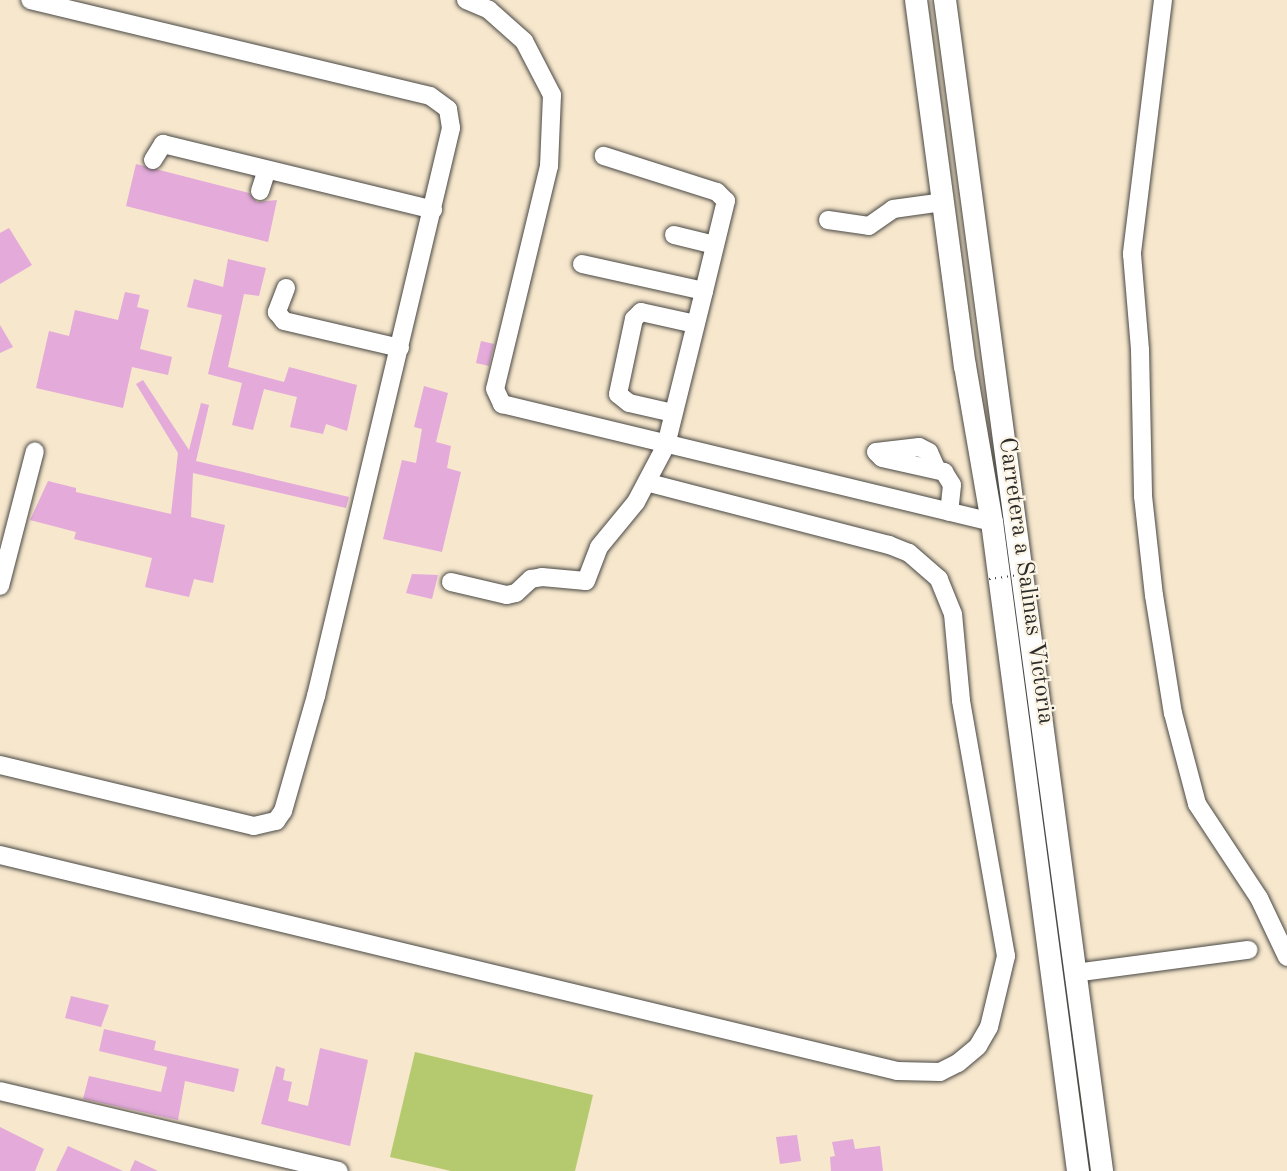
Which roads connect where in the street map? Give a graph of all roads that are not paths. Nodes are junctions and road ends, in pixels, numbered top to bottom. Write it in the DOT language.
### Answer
graph roads {
  1 [pos="30,0"];
  2 [pos="466,0"];
  3 [pos="916,0"];
  4 [pos="945,0"];
  5 [pos="1163,0"];
  6 [pos="604,156"];
  7 [pos="153,160"];
  8 [pos="267,170"];
  9 [pos="260,191"];
  10 [pos="943,202"];
  11 [pos="433,210"];
  12 [pos="828,220"];
  13 [pos="674,235"];
  14 [pos="715,245"];
  15 [pos="582,264"];
  16 [pos="286,288"];
  17 [pos="704,291"];
  18 [pos="695,324"];
  19 [pos="400,348"];
  20 [pos="673,413"];
  21 [pos="666,444"];
  22 [pos="35,452"];
  23 [pos="936,468"];
  24 [pos="649,483"];
  25 [pos="949,512"];
  26 [pos="992,522"];
  27 [pos="451,582"];
  28 [pos="0,586"];
  29 [pos="0,765"];
  30 [pos="0,855"];
  31 [pos="1248,950"];
  32 [pos="1287,957"];
  33 [pos="1075,973"];
  34 [pos="0,1090"];
  35 [pos="339,1171"];
  36 [pos="1078,1171"];
  37 [pos="1102,1171"];
  1 -- 11 [label="street"];
  2 -- 21 [label="street"];
  3 -- 10 [label="main road, Carretera a Salinas Victoria"];
  4 -- 33 [label="main road, Carretera a Salinas Victoria"];
  5 -- 32 [label="street"];
  6 -- 14 [label="street"];
  7 -- 8 [label="street"];
  8 -- 9 [label="street"];
  8 -- 11 [label="street"];
  10 -- 12 [label="street"];
  10 -- 26 [label="main road, Carretera a Salinas Victoria"];
  11 -- 19 [label="street"];
  13 -- 14 [label="street"];
  14 -- 17 [label="street"];
  15 -- 17 [label="street"];
  16 -- 19 [label="street"];
  17 -- 18 [label="street"];
  18 -- 20 [label="street"];
  18 -- 20 [label="street"];
  19 -- 29 [label="street"];
  20 -- 21 [label="street"];
  21 -- 24 [label="street"];
  21 -- 25 [label="street"];
  22 -- 28 [label="street"];
  23 -- 25 [label="street"];
  24 -- 27 [label="street"];
  24 -- 30 [label="street"];
  25 -- 26 [label="street"];
  26 -- 36 [label="main road, Carretera a Salinas Victoria"];
  31 -- 33 [label="street"];
  33 -- 37 [label="main road, Carretera a Salinas Victoria"];
  34 -- 35 [label="street"];
}
